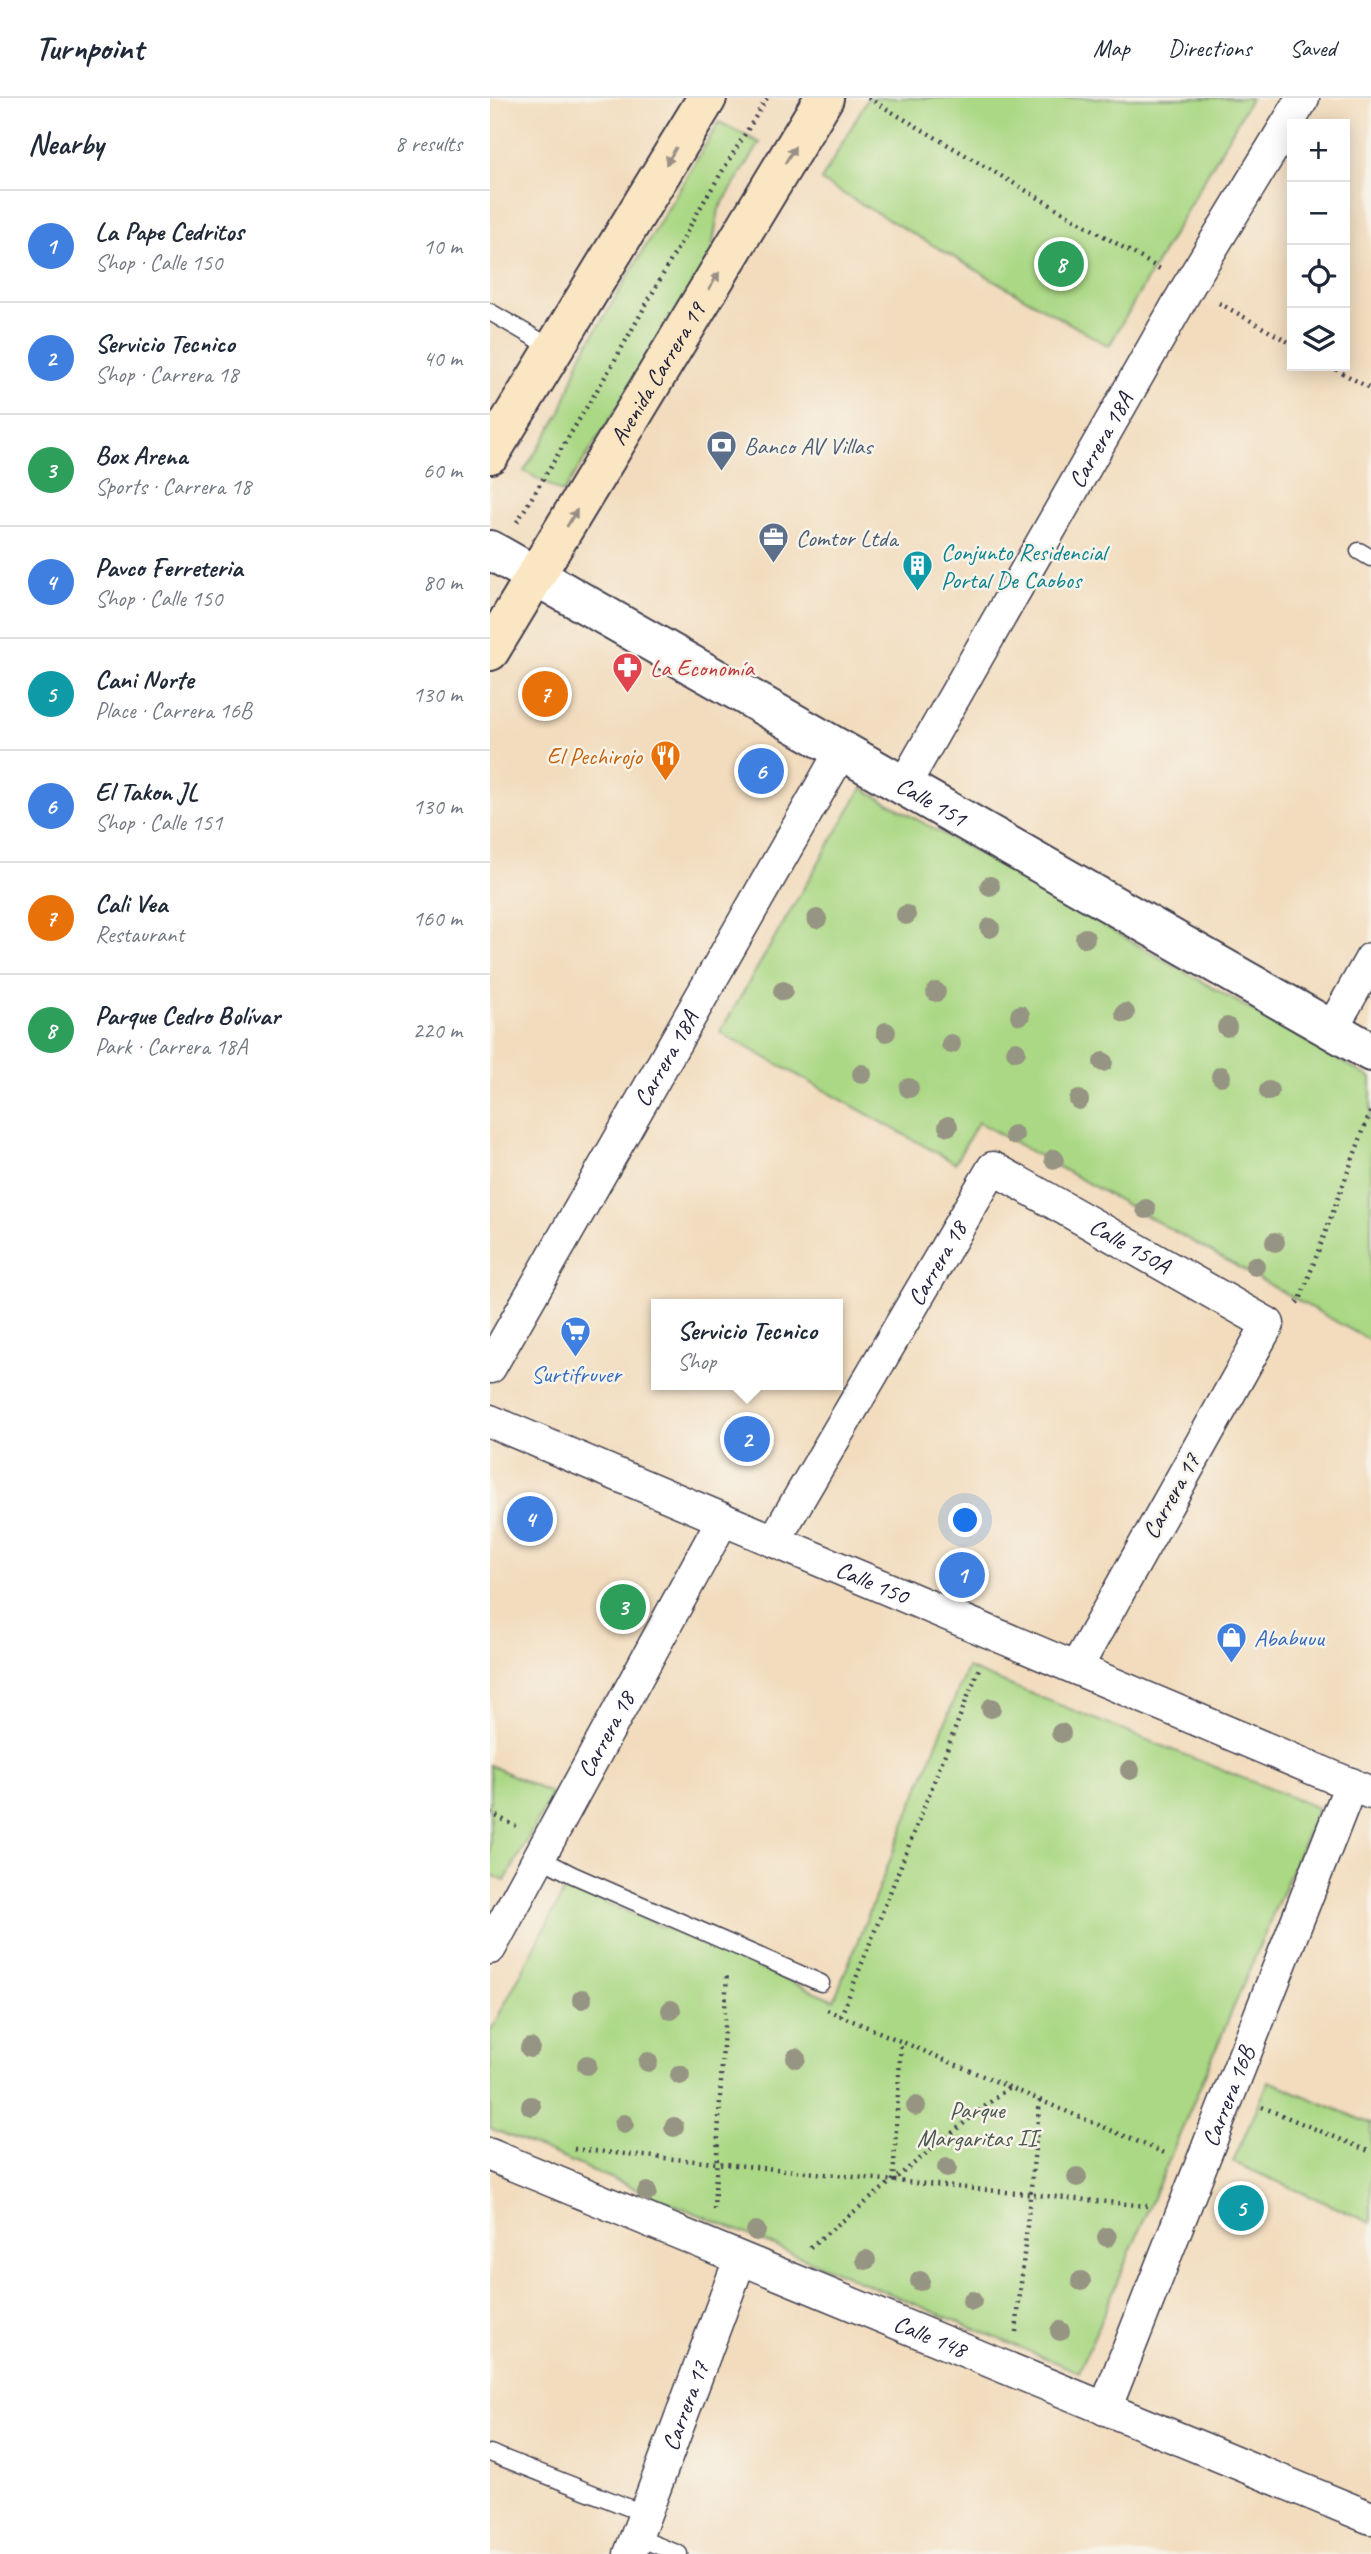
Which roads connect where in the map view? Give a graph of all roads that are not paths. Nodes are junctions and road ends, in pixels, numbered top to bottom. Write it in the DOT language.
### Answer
graph roads {
  1 [pos="707,98"];
  2 [pos="824,98"];
  3 [pos="1303,98"];
  4 [pos="490,312"];
  5 [pos="554,349"];
  6 [pos="490,454"];
  7 [pos="494,552"];
  8 [pos="536,576"];
  9 [pos="490,651"];
  10 [pos="842,750"];
  11 [pos="904,785"];
  12 [pos="1371,959"];
  13 [pos="1331,1030"];
  14 [pos="1371,1052"];
  15 [pos="993,1168"];
  16 [pos="1268,1324"];
  17 [pos="490,1367"];
  18 [pos="490,1421"];
  19 [pos="723,1519"];
  20 [pos="774,1541"];
  21 [pos="1076,1668"];
  22 [pos="1361,1788"];
  23 [pos="540,1858"];
  24 [pos="490,1948"];
  25 [pos="821,1983"];
  26 [pos="490,2155"];
  27 [pos="726,2253"];
  28 [pos="1105,2409"];
  29 [pos="490,2453"];
  30 [pos="1371,2518"];
  31 [pos="637,2535"];
  32 [pos="679,2554"];
  1 -- 5 [label="main road, one-way"];
  8 -- 2 [label="main road, Avenida Carrera 19, one-way"];
  3 -- 11 [label="street, Carrera 18A"];
  4 -- 5 [label="lane"];
  5 -- 6 [label="main road"];
  7 -- 8 [label="street, Calle 151"];
  8 -- 9 [label="main road, Avenida Carrera 19"];
  8 -- 10 [label="street, Calle 151"];
  10 -- 11 [label="street, Calle 151"];
  10 -- 17 [label="street, Carrera 18A"];
  11 -- 13 [label="street, Calle 151"];
  12 -- 13 [label="street"];
  13 -- 14 [label="street, Calle 151"];
  15 -- 16 [label="street, Calle 150A"];
  15 -- 20 [label="street, Carrera 18"];
  16 -- 21 [label="street, Carrera 17"];
  18 -- 19 [label="street, Calle 150"];
  19 -- 20 [label="street, Calle 150"];
  19 -- 23 [label="street, Carrera 18"];
  20 -- 21 [label="street, Calle 150"];
  21 -- 22 [label="street, Calle 150"];
  22 -- 28 [label="street, Carrera 16B"];
  23 -- 24 [label="street, Carrera 18"];
  23 -- 25 [label="lane"];
  26 -- 27 [label="street, Calle 148"];
  27 -- 28 [label="street, Calle 148"];
  27 -- 31 [label="street, Carrera 17"];
  28 -- 30 [label="street, Calle 148"];
  29 -- 31 [label="lane"];
  31 -- 32 [label="lane"];
}
